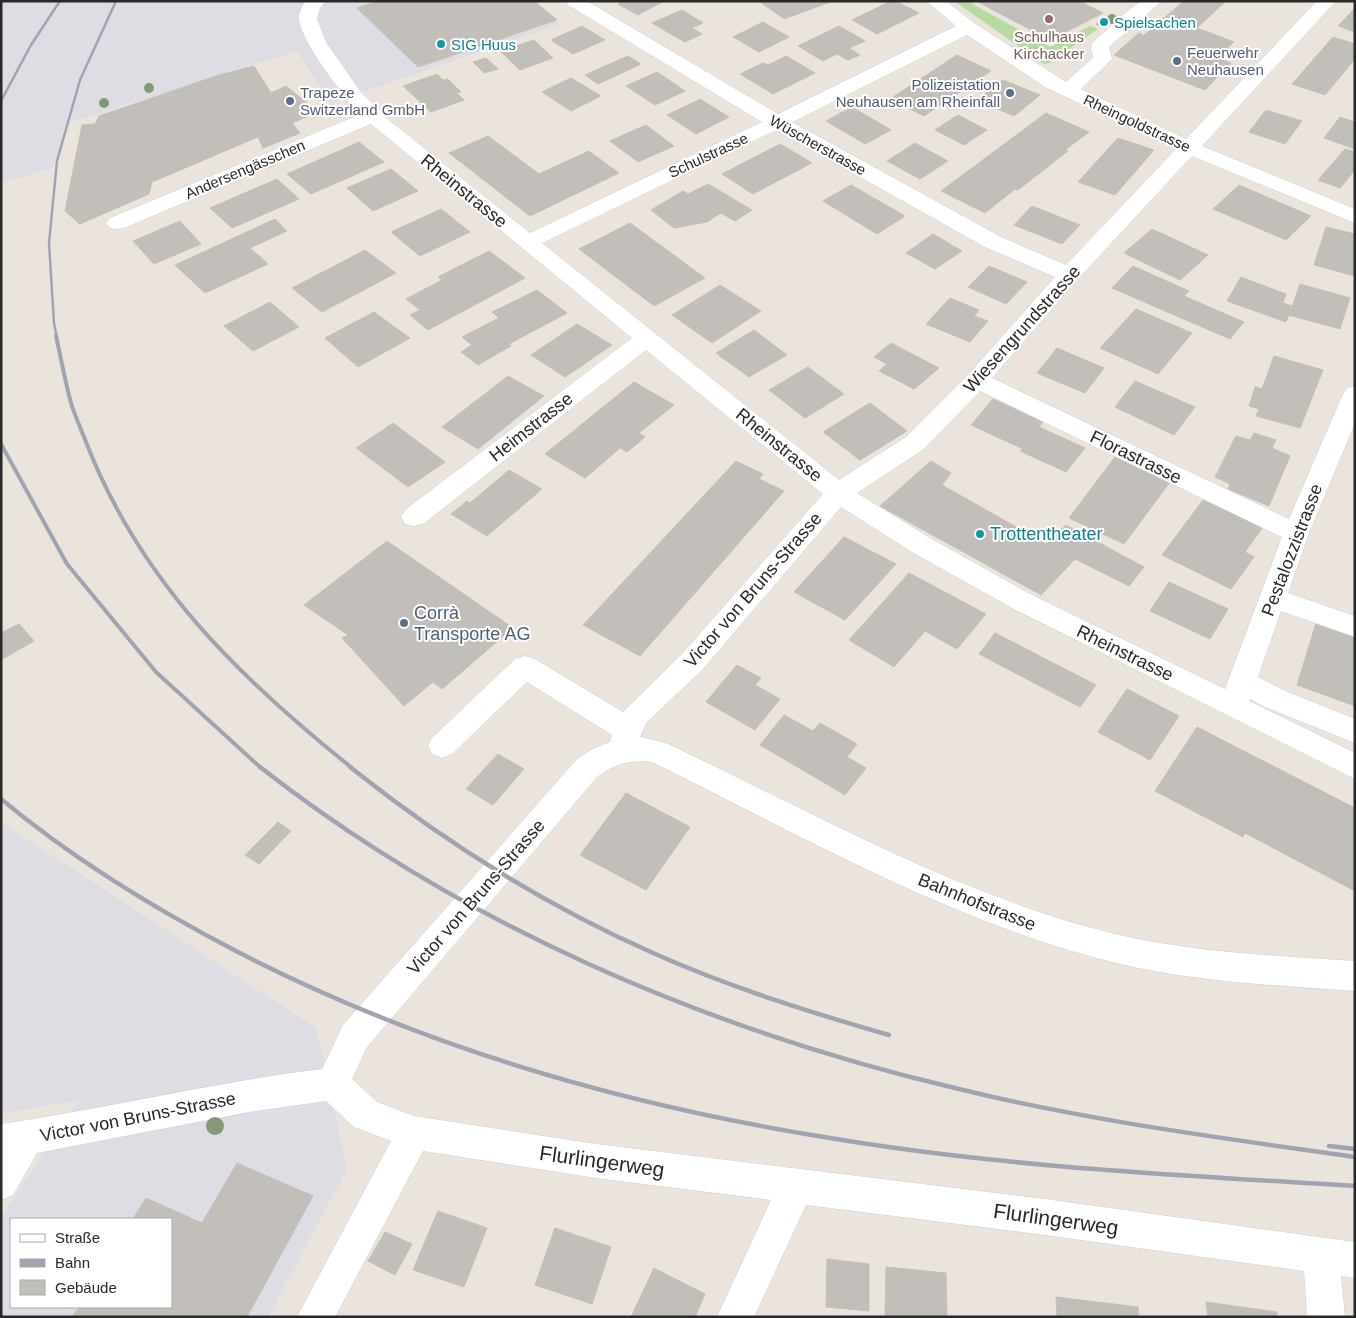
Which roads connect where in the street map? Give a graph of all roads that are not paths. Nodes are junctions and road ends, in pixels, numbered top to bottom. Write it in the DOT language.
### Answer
graph roads {
  1 [pos="317,1"];
  2 [pos="574,1"];
  3 [pos="935,1"];
  4 [pos="1153,1"];
  5 [pos="1327,1"];
  6 [pos="968,27"];
  7 [pos="1068,91"];
  8 [pos="373,116"];
  9 [pos="777,122"];
  10 [pos="1190,148"];
  11 [pos="1355,217"];
  12 [pos="117,223"];
  13 [pos="527,242"];
  14 [pos="1069,275"];
  15 [pos="648,338"];
  16 [pos="977,380"];
  17 [pos="1355,394"];
  18 [pos="838,493"];
  19 [pos="414,517"];
  20 [pos="1296,533"];
  21 [pos="1273,598"];
  22 [pos="1355,627"];
  23 [pos="1237,693"];
  24 [pos="1355,731"];
  25 [pos="625,740"];
  26 [pos="442,746"];
  27 [pos="1355,767"];
  28 [pos="1355,976"];
  29 [pos="332,1084"];
  30 [pos="414,1133"];
  31 [pos="13,1140"];
  32 [pos="1,1183"];
  33 [pos="791,1184"];
  34 [pos="1338,1258"];
  35 [pos="315,1317"];
  36 [pos="735,1317"];
  37 [pos="1326,1317"];
  1 -- 8 [label="street, Rheinstrasse"];
  2 -- 9 [label="street, Wüscherstrasse"];
  3 -- 6 [label="street, Rheingoldstrasse"];
  4 -- 7 [label="street"];
  5 -- 10 [label="street, Wiesengrundstrasse"];
  6 -- 7 [label="street, Rheingoldstrasse"];
  6 -- 9 [label="street, Schulstrasse"];
  7 -- 10 [label="street, Rheingoldstrasse"];
  8 -- 12 [label="street, Andersengässchen"];
  8 -- 13 [label="street, Rheinstrasse"];
  9 -- 13 [label="street, Schulstrasse"];
  9 -- 14 [label="street, Wüscherstrasse"];
  10 -- 11 [label="street, Rheingoldstrasse"];
  10 -- 14 [label="street, Wiesengrundstrasse"];
  13 -- 15 [label="street, Rheinstrasse"];
  14 -- 16 [label="street, Wiesengrundstrasse"];
  15 -- 18 [label="street, Rheinstrasse"];
  15 -- 19 [label="street, Heimstrasse"];
  16 -- 18 [label="street, Wiesengrundstrasse"];
  16 -- 20 [label="street, Florastrasse"];
  17 -- 20 [label="street, Pestalozzistrasse"];
  18 -- 23 [label="street, Rheinstrasse"];
  18 -- 25 [label="street, Victor von Bruns-Strasse"];
  20 -- 21 [label="street, Pestalozzistrasse"];
  21 -- 22 [label="street"];
  21 -- 23 [label="street, Pestalozzistrasse"];
  23 -- 24 [label="street"];
  23 -- 27 [label="street, Rheinstrasse"];
  25 -- 26 [label="street"];
  25 -- 28 [label="street, Bahnhofstrasse"];
  25 -- 29 [label="street, Victor von Bruns-Strasse"];
  29 -- 30 [label="street, Flurlingerweg"];
  29 -- 31 [label="street, Victor von Bruns-Strasse"];
  30 -- 33 [label="street, Flurlingerweg"];
  30 -- 35 [label="street"];
  31 -- 32 [label="street, Victor von Bruns-Strasse"];
  33 -- 34 [label="street, Flurlingerweg"];
  33 -- 36 [label="street"];
  34 -- 37 [label="street, Flurlingerweg"];
}
